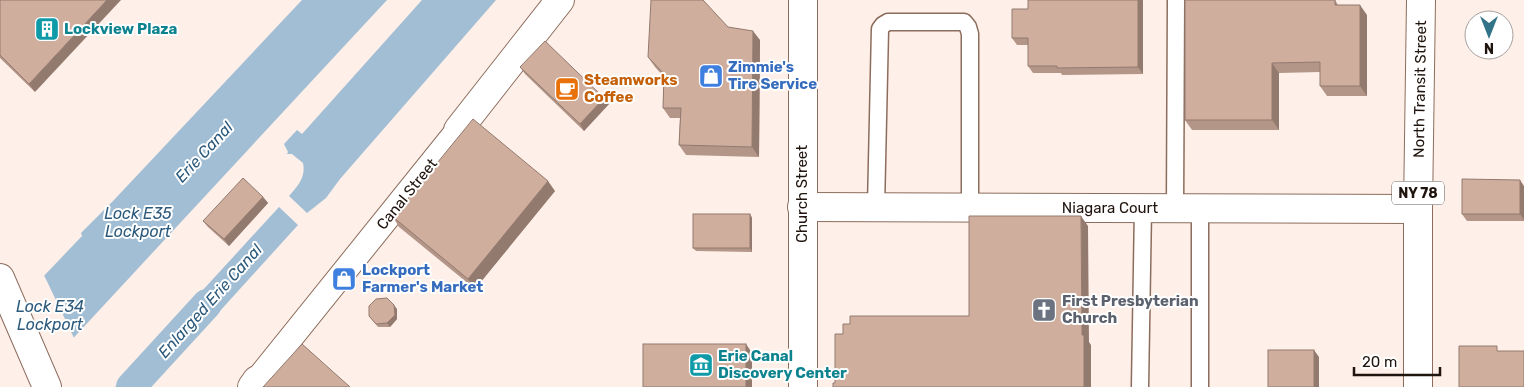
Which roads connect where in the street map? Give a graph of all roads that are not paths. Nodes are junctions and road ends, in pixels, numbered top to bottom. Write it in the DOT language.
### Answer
graph roads {
  1 [pos="560,0"];
  2 [pos="803,0"];
  3 [pos="1176,0"];
  4 [pos="1421,0"];
  5 [pos="458,130"];
  6 [pos="802,207"];
  7 [pos="876,207"];
  8 [pos="970,207"];
  9 [pos="1143,208"];
  10 [pos="1188,208"];
  11 [pos="1418,209"];
  12 [pos="0,278"];
  13 [pos="255,384"];
  14 [pos="47,387"];
  15 [pos="803,387"];
  16 [pos="1140,387"];
  17 [pos="1200,387"];
  18 [pos="1418,387"];
  1 -- 5 [label="street, Canal Street"];
  2 -- 6 [label="street, Church Street"];
  3 -- 10 [label="lane"];
  4 -- 11 [label="street, North Transit Street / NY 78"];
  5 -- 13 [label="street, Canal Street"];
  6 -- 7 [label="street, Niagara Court"];
  6 -- 15 [label="street, Church Street"];
  7 -- 8 [label="street, Niagara Court"];
  7 -- 8 [label="lane"];
  8 -- 9 [label="street, Niagara Court"];
  9 -- 10 [label="street, Niagara Court"];
  9 -- 16 [label="lane"];
  10 -- 11 [label="street, Niagara Court"];
  10 -- 17 [label="lane"];
  11 -- 18 [label="street, North Transit Street / NY 78"];
  12 -- 14 [label="street"];
}
